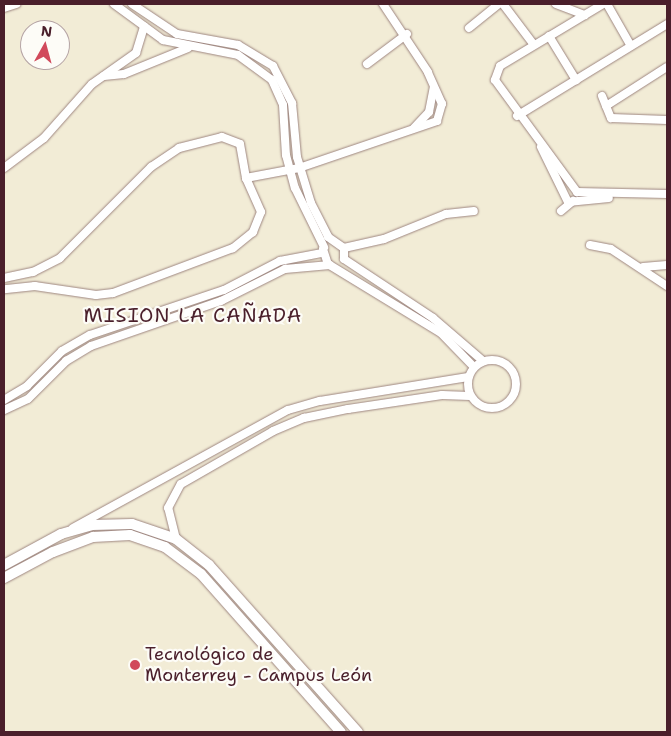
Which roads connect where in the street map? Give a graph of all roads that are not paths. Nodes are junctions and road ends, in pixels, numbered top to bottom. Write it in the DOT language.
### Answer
graph roads {
  1 [pos="16,4"];
  2 [pos="114,4"];
  3 [pos="132,4"];
  4 [pos="383,4"];
  5 [pos="501,4"];
  6 [pos="556,4"];
  7 [pos="603,4"];
  8 [pos="607,4"];
  9 [pos="4,8"];
  10 [pos="584,15"];
  11 [pos="146,16"];
  12 [pos="667,24"];
  13 [pos="469,28"];
  14 [pos="143,29"];
  15 [pos="406,34"];
  16 [pos="549,36"];
  17 [pos="534,45"];
  18 [pos="631,46"];
  19 [pos="188,48"];
  20 [pos="253,52"];
  21 [pos="248,60"];
  22 [pos="366,64"];
  23 [pos="667,68"];
  24 [pos="104,76"];
  25 [pos="576,80"];
  26 [pos="434,87"];
  27 [pos="602,96"];
  28 [pos="606,106"];
  29 [pos="516,116"];
  30 [pos="667,120"];
  31 [pos="413,129"];
  32 [pos="541,148"];
  33 [pos="4,168"];
  34 [pos="299,168"];
  35 [pos="289,170"];
  36 [pos="246,178"];
  37 [pos="580,194"];
  38 [pos="618,194"];
  39 [pos="667,194"];
  40 [pos="571,203"];
  41 [pos="474,211"];
  42 [pos="561,211"];
  43 [pos="333,242"];
  44 [pos="590,245"];
  45 [pos="344,248"];
  46 [pos="323,250"];
  47 [pos="344,259"];
  48 [pos="332,265"];
  49 [pos="667,265"];
  50 [pos="643,266"];
  51 [pos="4,278"];
  52 [pos="667,286"];
  53 [pos="4,289"];
  54 [pos="387,289"];
  55 [pos="379,299"];
  56 [pos="413,305"];
  57 [pos="407,313"];
  58 [pos="483,361"];
  59 [pos="474,367"];
  60 [pos="468,377"];
  61 [pos="470,396"];
  62 [pos="4,400"];
  63 [pos="4,410"];
  64 [pos="211,449"];
  65 [pos="218,460"];
  66 [pos="61,534"];
  67 [pos="176,539"];
  68 [pos="4,565"];
  69 [pos="4,578"];
  70 [pos="341,732"];
  71 [pos="358,732"];
  1 -- 9 [label="street"];
  2 -- 14 [label="street"];
  3 -- 11 [label="street"];
  4 -- 15 [label="street"];
  5 -- 13 [label="street"];
  5 -- 17 [label="street"];
  6 -- 10 [label="street"];
  7 -- 10 [label="street"];
  8 -- 18 [label="street"];
  10 -- 16 [label="street"];
  11 -- 14 [label="street"];
  11 -- 20 [label="street"];
  12 -- 18 [label="street"];
  14 -- 19 [label="street"];
  14 -- 24 [label="street"];
  15 -- 22 [label="street"];
  15 -- 26 [label="street"];
  16 -- 17 [label="street"];
  16 -- 25 [label="street"];
  17 -- 29 [label="street"];
  18 -- 25 [label="street"];
  19 -- 21 [label="street"];
  19 -- 24 [label="street"];
  20 -- 21 [label="street"];
  20 -- 34 [label="street"];
  21 -- 35 [label="street"];
  23 -- 28 [label="street"];
  24 -- 33 [label="street"];
  25 -- 29 [label="street"];
  26 -- 31 [label="street"];
  26 -- 31 [label="street"];
  27 -- 28 [label="street"];
  28 -- 30 [label="street"];
  29 -- 32 [label="street"];
  31 -- 34 [label="street"];
  32 -- 37 [label="street"];
  32 -- 40 [label="street"];
  34 -- 35 [label="street"];
  34 -- 43 [label="street"];
  35 -- 36 [label="street"];
  35 -- 46 [label="street"];
  36 -- 51 [label="street"];
  36 -- 53 [label="street"];
  37 -- 38 [label="street"];
  37 -- 40 [label="street"];
  38 -- 39 [label="street"];
  38 -- 40 [label="street"];
  40 -- 42 [label="street"];
  41 -- 45 [label="street"];
  43 -- 45 [label="street"];
  43 -- 46 [label="street"];
  44 -- 50 [label="street"];
  45 -- 47 [label="street"];
  46 -- 48 [label="street"];
  46 -- 62 [label="street"];
  47 -- 48 [label="street"];
  47 -- 54 [label="street"];
  48 -- 55 [label="street"];
  48 -- 63 [label="street"];
  49 -- 50 [label="street"];
  50 -- 52 [label="street"];
  54 -- 55 [label="street"];
  54 -- 56 [label="street"];
  55 -- 57 [label="street"];
  56 -- 57 [label="street"];
  56 -- 58 [label="street"];
  57 -- 59 [label="street"];
  58 -- 59 [label="street"];
  58 -- 61 [label="street"];
  59 -- 60 [label="street"];
  60 -- 61 [label="street"];
  60 -- 64 [label="street"];
  61 -- 65 [label="street"];
  64 -- 65 [label="street"];
  64 -- 66 [label="street"];
  65 -- 67 [label="street"];
  66 -- 67 [label="street"];
  66 -- 68 [label="street"];
  67 -- 71 [label="street"];
  69 -- 70 [label="street"];
}
